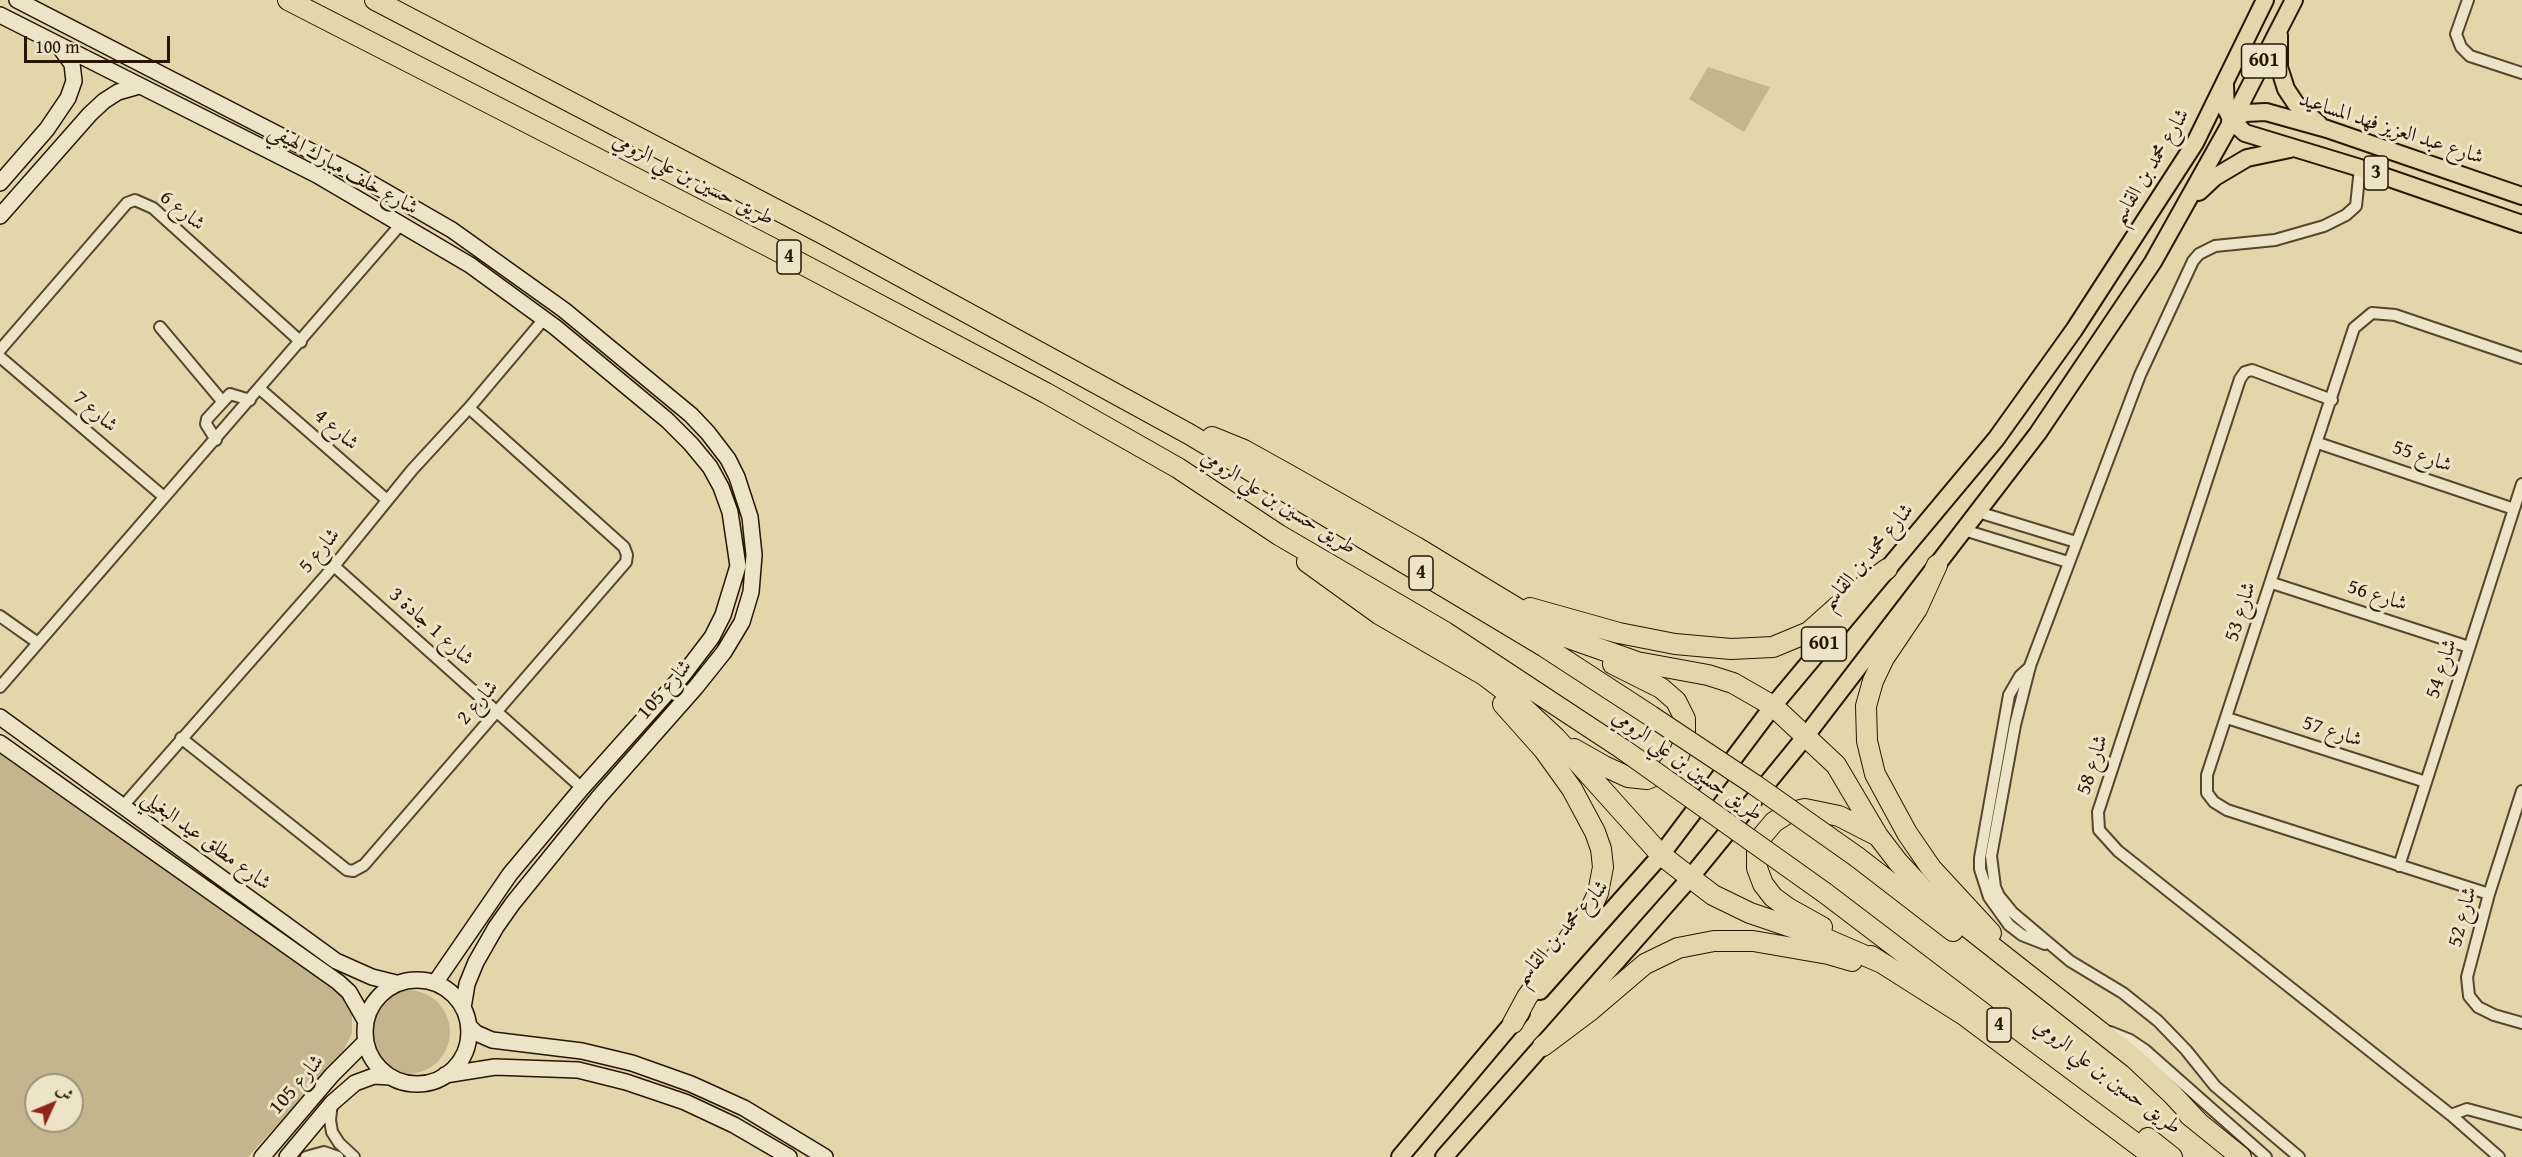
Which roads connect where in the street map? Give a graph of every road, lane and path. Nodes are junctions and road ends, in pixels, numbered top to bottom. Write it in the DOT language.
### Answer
graph roads {
  1 [pos="16,0"];
  2 [pos="288,0"];
  3 [pos="375,0"];
  4 [pos="2265,0"];
  5 [pos="2294,0"];
  6 [pos="2468,0"];
  7 [pos="0,15"];
  8 [pos="2279,33"];
  9 [pos="59,46"];
  10 [pos="2522,73"];
  11 [pos="2226,82"];
  12 [pos="139,86"];
  13 [pos="250,120"];
  14 [pos="2232,121"];
  15 [pos="47,129"];
  16 [pos="2327,129"];
  17 [pos="276,134"];
  18 [pos="243,140"];
  19 [pos="66,141"];
  20 [pos="2195,143"];
  21 [pos="2298,148"];
  22 [pos="269,152"];
  23 [pos="2360,168"];
  24 [pos="0,183"];
  25 [pos="2522,196"];
  26 [pos="2186,206"];
  27 [pos="0,216"];
  28 [pos="2522,224"];
  29 [pos="400,225"];
  30 [pos="544,319"];
  31 [pos="160,327"];
  32 [pos="301,342"];
  33 [pos="0,350"];
  34 [pos="0,357"];
  35 [pos="2522,358"];
  36 [pos="653,383"];
  37 [pos="260,389"];
  38 [pos="250,400"];
  39 [pos="641,400"];
  40 [pos="2332,400"];
  41 [pos="222,401"];
  42 [pos="469,408"];
  43 [pos="1189,434"];
  44 [pos="216,440"];
  45 [pos="2318,443"];
  46 [pos="2522,483"];
  47 [pos="164,497"];
  48 [pos="387,500"];
  49 [pos="2514,509"];
  50 [pos="1978,512"];
  51 [pos="1964,530"];
  52 [pos="1279,535"];
  53 [pos="2076,542"];
  54 [pos="2068,562"];
  55 [pos="1937,565"];
  56 [pos="334,566"];
  57 [pos="1887,569"];
  58 [pos="2272,583"];
  59 [pos="1498,597"];
  60 [pos="0,616"];
  61 [pos="1563,636"];
  62 [pos="38,643"];
  63 [pos="2469,648"];
  64 [pos="1456,658"];
  65 [pos="684,675"];
  66 [pos="0,687"];
  67 [pos="696,687"];
  68 [pos="1773,706"];
  69 [pos="496,712"];
  70 [pos="0,717"];
  71 [pos="2227,718"];
  72 [pos="1805,737"];
  73 [pos="181,738"];
  74 [pos="1556,738"];
  75 [pos="0,744"];
  76 [pos="2426,782"];
  77 [pos="582,788"];
  78 [pos="2522,791"];
  79 [pos="123,806"];
  80 [pos="1878,836"];
  81 [pos="1661,855"];
  82 [pos="2399,866"];
  83 [pos="1690,879"];
  84 [pos="2489,894"];
  85 [pos="2013,961"];
  86 [pos="1882,963"];
  87 [pos="435,982"];
  88 [pos="396,983"];
  89 [pos="463,1008"];
  90 [pos="1964,1016"];
  91 [pos="365,1020"];
  92 [pos="1513,1023"];
  93 [pos="2522,1023"];
  94 [pos="469,1026"];
  95 [pos="2098,1030"];
  96 [pos="365,1042"];
  97 [pos="1543,1046"];
  98 [pos="445,1076"];
  99 [pos="390,1077"];
  100 [pos="332,1103"];
  101 [pos="2451,1115"];
  102 [pos="2199,1123"];
  103 [pos="2522,1124"];
  104 [pos="262,1157"];
  105 [pos="287,1157"];
  106 [pos="306,1157"];
  107 [pos="338,1157"];
  108 [pos="354,1157"];
  109 [pos="789,1157"];
  110 [pos="825,1157"];
  111 [pos="1400,1157"];
  112 [pos="1444,1157"];
  113 [pos="2154,1157"];
  114 [pos="2172,1157"];
  115 [pos="2241,1157"];
  116 [pos="2266,1157"];
  117 [pos="2299,1157"];
  118 [pos="2499,1157"];
  1 -- 13 [label="street, شارع خلف مبارك الهيفي"];
  2 -- 52 [label="highway, طريق حسين بن علي الرومي / 4"];
  3 -- 43 [label="highway, طريق حسين بن علي الرومي / 4"];
  4 -- 11 [label="main road, شارع محمد بن القاسم / 601"];
  5 -- 8 [label="main road, 601"];
  6 -- 10 [label="street"];
  7 -- 9 [label="street, شارع خلف مبارك الهيفي"];
  8 -- 14 [label="main road, 601"];
  8 -- 16 [label="main road"];
  9 -- 12 [label="street, شارع خلف مبارك الهيفي"];
  9 -- 15 [label="street"];
  11 -- 14 [label="main road"];
  11 -- 20 [label="main road, شارع محمد بن القاسم / 601"];
  12 -- 18 [label="street, شارع خلف مبارك الهيفي"];
  12 -- 19 [label="street"];
  13 -- 17 [label="street, شارع خلف مبارك الهيفي"];
  13 -- 18 [label="street"];
  14 -- 16 [label="main road, شارع عبد العزيز فهد المساعيد / 3"];
  14 -- 20 [label="main road, شارع عبد العزيز فهد المساعيد"];
  14 -- 21 [label="main road, 3"];
  14 -- 26 [label="main road, 601"];
  15 -- 19 [label="street"];
  15 -- 24 [label="street"];
  16 -- 25 [label="main road, شارع عبد العزيز فهد المساعيد / 3"];
  17 -- 22 [label="street"];
  17 -- 36 [label="street, شارع خلف مبارك الهيفي"];
  18 -- 22 [label="street, شارع خلف مبارك الهيفي"];
  19 -- 27 [label="street"];
  20 -- 57 [label="main road, شارع محمد بن القاسم / 601"];
  21 -- 23 [label="main road, 3"];
  21 -- 26 [label="main road"];
  22 -- 29 [label="street, شارع خلف مبارك الهيفي"];
  23 -- 28 [label="main road, 3"];
  23 -- 53 [label="street"];
  26 -- 50 [label="main road, 601"];
  29 -- 30 [label="street, شارع خلف مبارك الهيفي"];
  29 -- 32 [label="street"];
  30 -- 39 [label="street, شارع خلف مبارك الهيفي"];
  30 -- 42 [label="street, شارع 5"];
  31 -- 41 [label="street"];
  32 -- 33 [label="street, شارع 6"];
  32 -- 37 [label="street"];
  34 -- 47 [label="street, شارع 7"];
  35 -- 40 [label="street, شارع 53"];
  36 -- 39 [label="street"];
  36 -- 67 [label="street, شارع 105"];
  37 -- 38 [label="street"];
  37 -- 48 [label="street, شارع 4"];
  38 -- 41 [label="street"];
  38 -- 44 [label="street"];
  39 -- 65 [label="street, شارع 105"];
  40 -- 45 [label="street, شارع 53"];
  40 -- 101 [label="street, شارع 58"];
  41 -- 44 [label="street"];
  42 -- 48 [label="street, شارع 5"];
  42 -- 69 [label="street, شارع 2"];
  43 -- 59 [label="highway"];
  43 -- 102 [label="highway, طريق حسين بن علي الرومي / 4, bridge"];
  44 -- 47 [label="street"];
  45 -- 49 [label="street, شارع 55"];
  45 -- 58 [label="street, شارع 53"];
  46 -- 49 [label="street, شارع 54"];
  47 -- 62 [label="street"];
  48 -- 56 [label="street, شارع 5"];
  49 -- 63 [label="street, شارع 54"];
  50 -- 51 [label="main road, 601"];
  50 -- 53 [label="street"];
  51 -- 54 [label="street"];
  51 -- 55 [label="main road, 601"];
  52 -- 64 [label="highway"];
  52 -- 114 [label="highway, طريق حسين بن علي الرومي / 4, bridge"];
  53 -- 54 [label="street"];
  54 -- 117 [label="street"];
  55 -- 72 [label="main road, 601"];
  55 -- 85 [label="highway"];
  56 -- 69 [label="street, شارع 1 جادة 3"];
  56 -- 73 [label="street, شارع 5"];
  57 -- 59 [label="highway"];
  57 -- 68 [label="main road, شارع محمد بن القاسم / 601"];
  58 -- 63 [label="street, شارع 56"];
  58 -- 71 [label="street, شارع 53"];
  59 -- 61 [label="highway"];
  60 -- 62 [label="street"];
  61 -- 68 [label="highway"];
  61 -- 74 [label="highway"];
  62 -- 66 [label="street"];
  63 -- 76 [label="street, شارع 54"];
  64 -- 74 [label="highway"];
  64 -- 92 [label="highway"];
  65 -- 67 [label="street"];
  65 -- 77 [label="street, شارع 105"];
  67 -- 89 [label="street, شارع 105"];
  68 -- 72 [label="highway"];
  68 -- 81 [label="main road, شارع محمد بن القاسم / 601"];
  69 -- 73 [label="street, شارع 2"];
  69 -- 77 [label="street, شارع 1 جادة 3"];
  70 -- 79 [label="street, شارع مطلق عيد البغيلي"];
  71 -- 76 [label="street, شارع 57"];
  71 -- 82 [label="street, شارع 53"];
  72 -- 80 [label="highway"];
  72 -- 83 [label="main road, 601"];
  73 -- 79 [label="street, شارع 5"];
  74 -- 81 [label="highway"];
  75 -- 91 [label="street, شارع مطلق عيد البغيلي"];
  76 -- 82 [label="street, شارع 54"];
  77 -- 87 [label="street, شارع 105"];
  78 -- 84 [label="street, شارع 52"];
  79 -- 88 [label="street, شارع مطلق عيد البغيلي"];
  80 -- 85 [label="highway"];
  80 -- 86 [label="highway"];
  81 -- 83 [label="highway"];
  81 -- 92 [label="main road, شارع محمد بن القاسم / 601"];
  82 -- 84 [label="street, شارع 53"];
  83 -- 86 [label="highway"];
  83 -- 97 [label="main road, 601"];
  84 -- 93 [label="street, شارع 52"];
  85 -- 95 [label="highway"];
  86 -- 90 [label="highway"];
  87 -- 88 [label="street"];
  87 -- 89 [label="street"];
  88 -- 91 [label="street"];
  89 -- 94 [label="street"];
  90 -- 97 [label="highway"];
  90 -- 113 [label="highway"];
  91 -- 96 [label="street"];
  92 -- 111 [label="main road, شارع محمد بن القاسم / 601"];
  94 -- 98 [label="street"];
  94 -- 110 [label="street"];
  95 -- 102 [label="highway"];
  95 -- 116 [label="street"];
  96 -- 99 [label="street"];
  96 -- 104 [label="street, شارع 105"];
  97 -- 112 [label="main road, 601"];
  98 -- 99 [label="street"];
  98 -- 109 [label="street"];
  99 -- 100 [label="street, شارع 105"];
  100 -- 105 [label="street, شارع 105"];
  100 -- 108 [label="street"];
  101 -- 103 [label="street"];
  101 -- 118 [label="street, شارع 58"];
  102 -- 115 [label="highway, طريق حسين بن علي الرومي / 4"];
  106 -- 107 [label="street"];
}
